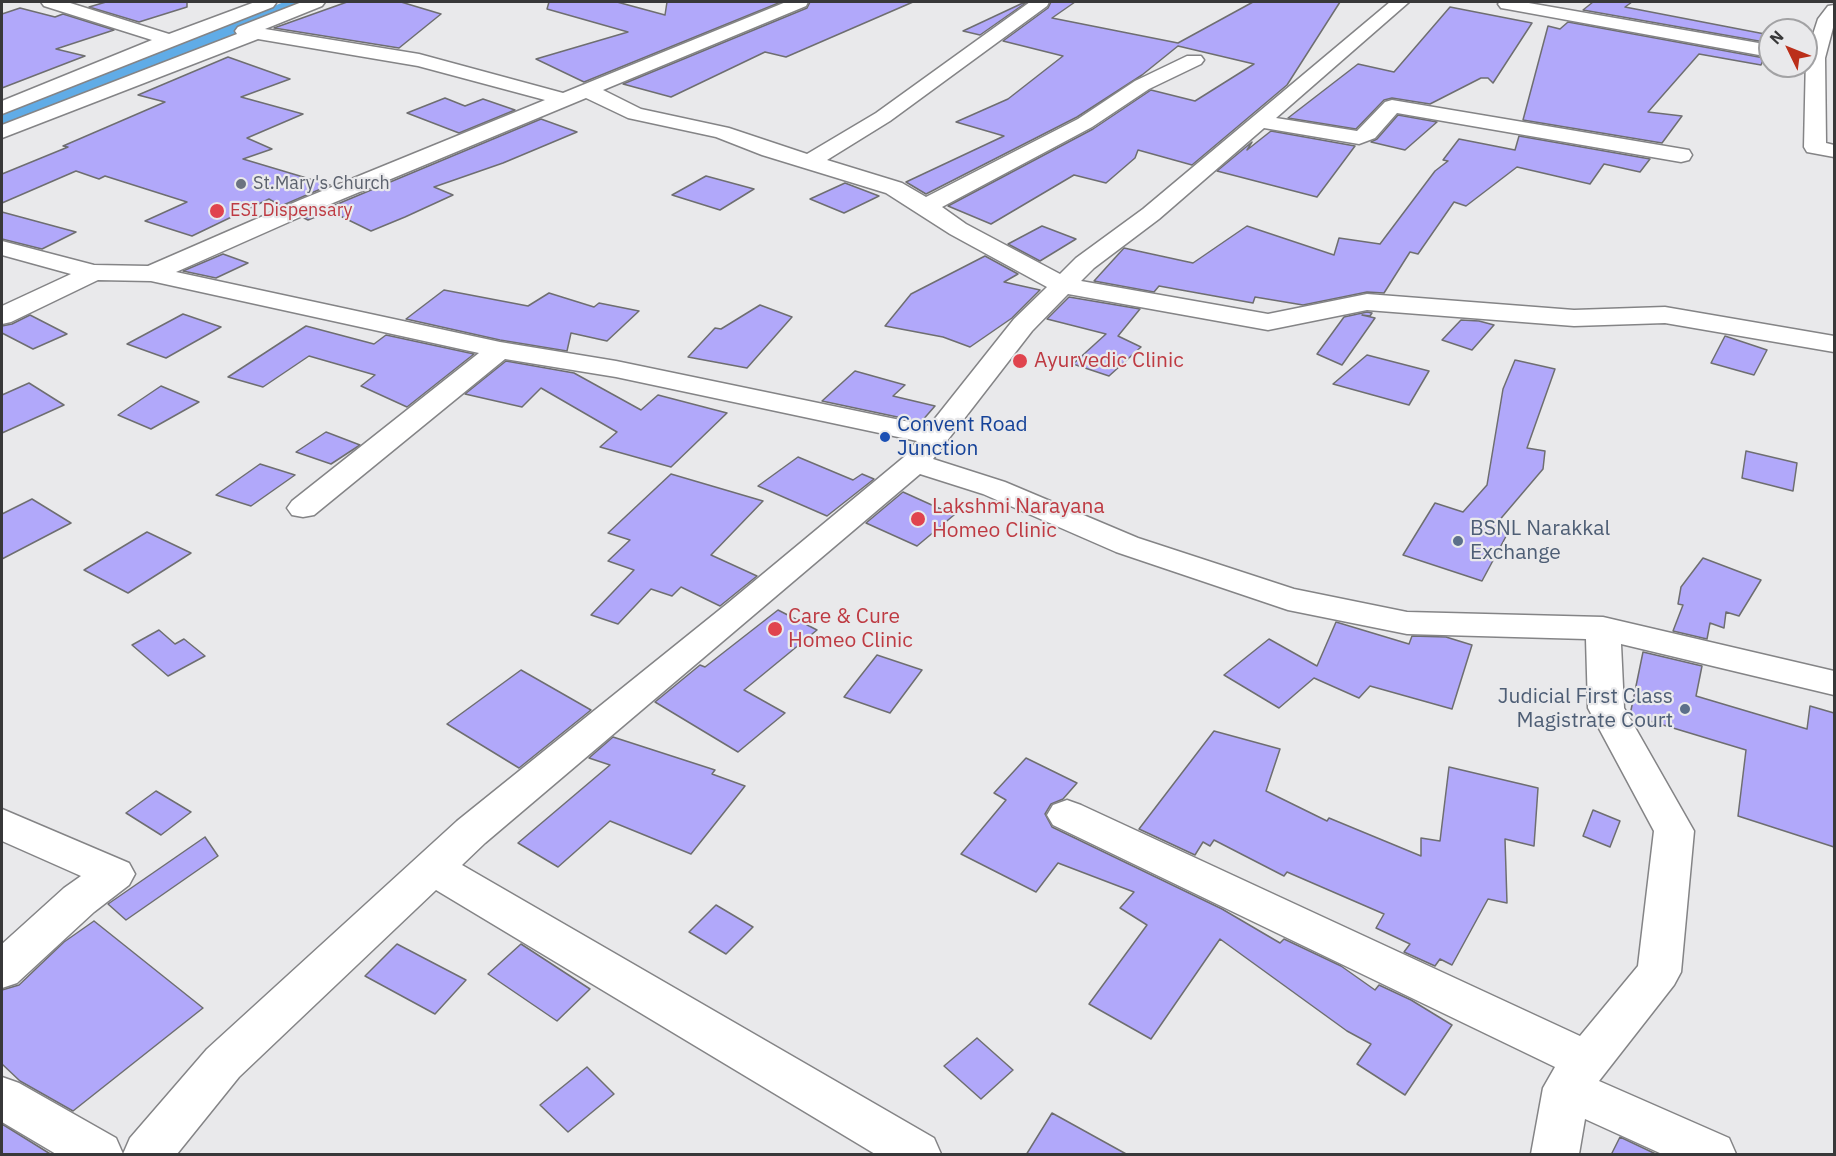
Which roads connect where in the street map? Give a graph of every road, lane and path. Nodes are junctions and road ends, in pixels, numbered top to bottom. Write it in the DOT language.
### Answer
graph roads {
  1 [pos="50,2"];
  2 [pos="272,2"];
  3 [pos="316,2"];
  4 [pos="800,2"];
  5 [pos="1041,2"];
  6 [pos="1400,2"];
  7 [pos="1510,2"];
  8 [pos="1834,10"];
  9 [pos="254,34"];
  10 [pos="170,40"];
  11 [pos="1758,49"];
  12 [pos="1819,59"];
  13 [pos="1194,60"];
  14 [pos="575,95"];
  15 [pos="2,108"];
  16 [pos="1258,121"];
  17 [pos="2,132"];
  18 [pos="1834,151"];
  19 [pos="1682,155"];
  20 [pos="809,162"];
  21 [pos="926,206"];
  22 [pos="2,248"];
  23 [pos="93,272"];
  24 [pos="152,274"];
  25 [pos="1061,285"];
  26 [pos="2,316"];
  27 [pos="1834,344"];
  28 [pos="500,350"];
  29 [pos="937,436"];
  30 [pos="915,463"];
  31 [pos="303,508"];
  32 [pos="1603,628"];
  33 [pos="1834,683"];
  34 [pos="1067,815"];
  35 [pos="2,824"];
  36 [pos="433,868"];
  37 [pos="2,970"];
  38 [pos="1577,1074"];
  39 [pos="2,1098"];
  40 [pos="99,1155"];
  41 [pos="147,1155"];
  42 [pos="917,1155"];
  43 [pos="1555,1155"];
  44 [pos="1712,1155"];
  1 -- 10 [label="street"];
  2 -- 10 [label="street"];
  3 -- 9 [label="street"];
  4 -- 14 [label="street"];
  5 -- 20 [label="street"];
  6 -- 16 [label="street"];
  7 -- 11 [label="street"];
  8 -- 12 [label="street"];
  9 -- 14 [label="street"];
  9 -- 17 [label="street"];
  10 -- 15 [label="street"];
  12 -- 18 [label="street"];
  13 -- 21 [label="street"];
  14 -- 20 [label="street"];
  14 -- 24 [label="street"];
  16 -- 19 [label="street"];
  16 -- 25 [label="street"];
  20 -- 21 [label="street"];
  21 -- 25 [label="street"];
  22 -- 23 [label="street"];
  23 -- 24 [label="street"];
  23 -- 26 [label="street"];
  24 -- 28 [label="street"];
  25 -- 27 [label="street"];
  25 -- 29 [label="street"];
  28 -- 29 [label="street"];
  28 -- 31 [label="street"];
  29 -- 30 [label="street"];
  30 -- 32 [label="street"];
  30 -- 36 [label="street"];
  32 -- 33 [label="street"];
  32 -- 38 [label="street"];
  34 -- 38 [label="street"];
  35 -- 37 [label="street"];
  36 -- 41 [label="street"];
  36 -- 42 [label="street"];
  38 -- 43 [label="street"];
  38 -- 44 [label="street"];
  39 -- 40 [label="street"];
}
